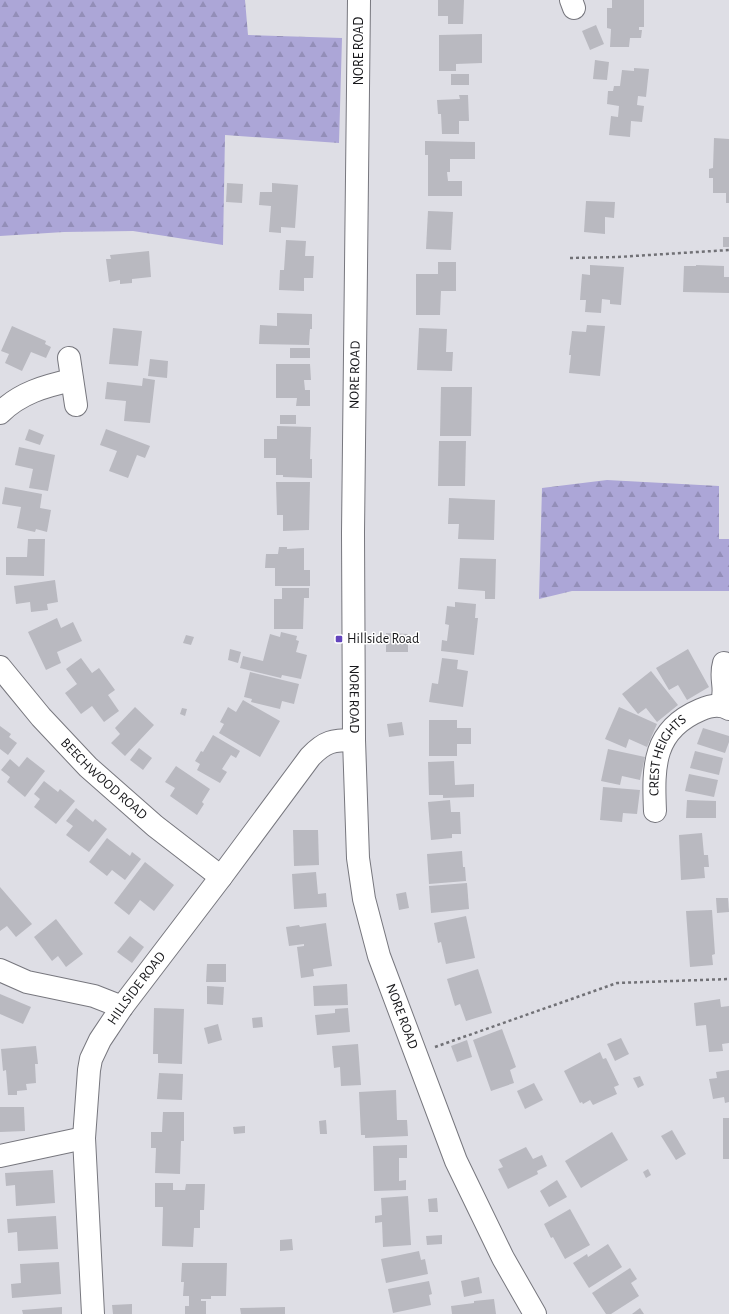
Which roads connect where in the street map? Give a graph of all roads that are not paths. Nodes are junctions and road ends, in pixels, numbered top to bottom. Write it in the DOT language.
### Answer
graph roads {
  1 [pos="359,0"];
  2 [pos="69,358"];
  3 [pos="72,380"];
  4 [pos="76,405"];
  5 [pos="0,413"];
  6 [pos="724,663"];
  7 [pos="0,667"];
  8 [pos="725,707"];
  9 [pos="354,740"];
  10 [pos="655,811"];
  11 [pos="222,877"];
  12 [pos="0,970"];
  13 [pos="122,1007"];
  14 [pos="84,1138"];
  15 [pos="0,1156"];
  16 [pos="93,1314"];
  17 [pos="535,1314"];
  1 -- 9 [label="street, NORE ROAD"];
  2 -- 3 [label="street"];
  3 -- 4 [label="street"];
  3 -- 5 [label="street"];
  6 -- 8 [label="street, CREST HEIGHTS"];
  7 -- 11 [label="street, BEECHWOOD ROAD"];
  8 -- 10 [label="street, CREST HEIGHTS"];
  9 -- 11 [label="street, HILLSIDE ROAD"];
  9 -- 17 [label="street, NORE ROAD"];
  11 -- 13 [label="street, HILLSIDE ROAD"];
  12 -- 13 [label="street"];
  13 -- 14 [label="street, HILLSIDE ROAD"];
  14 -- 15 [label="street"];
  14 -- 16 [label="street, HILLSIDE ROAD"];
}
